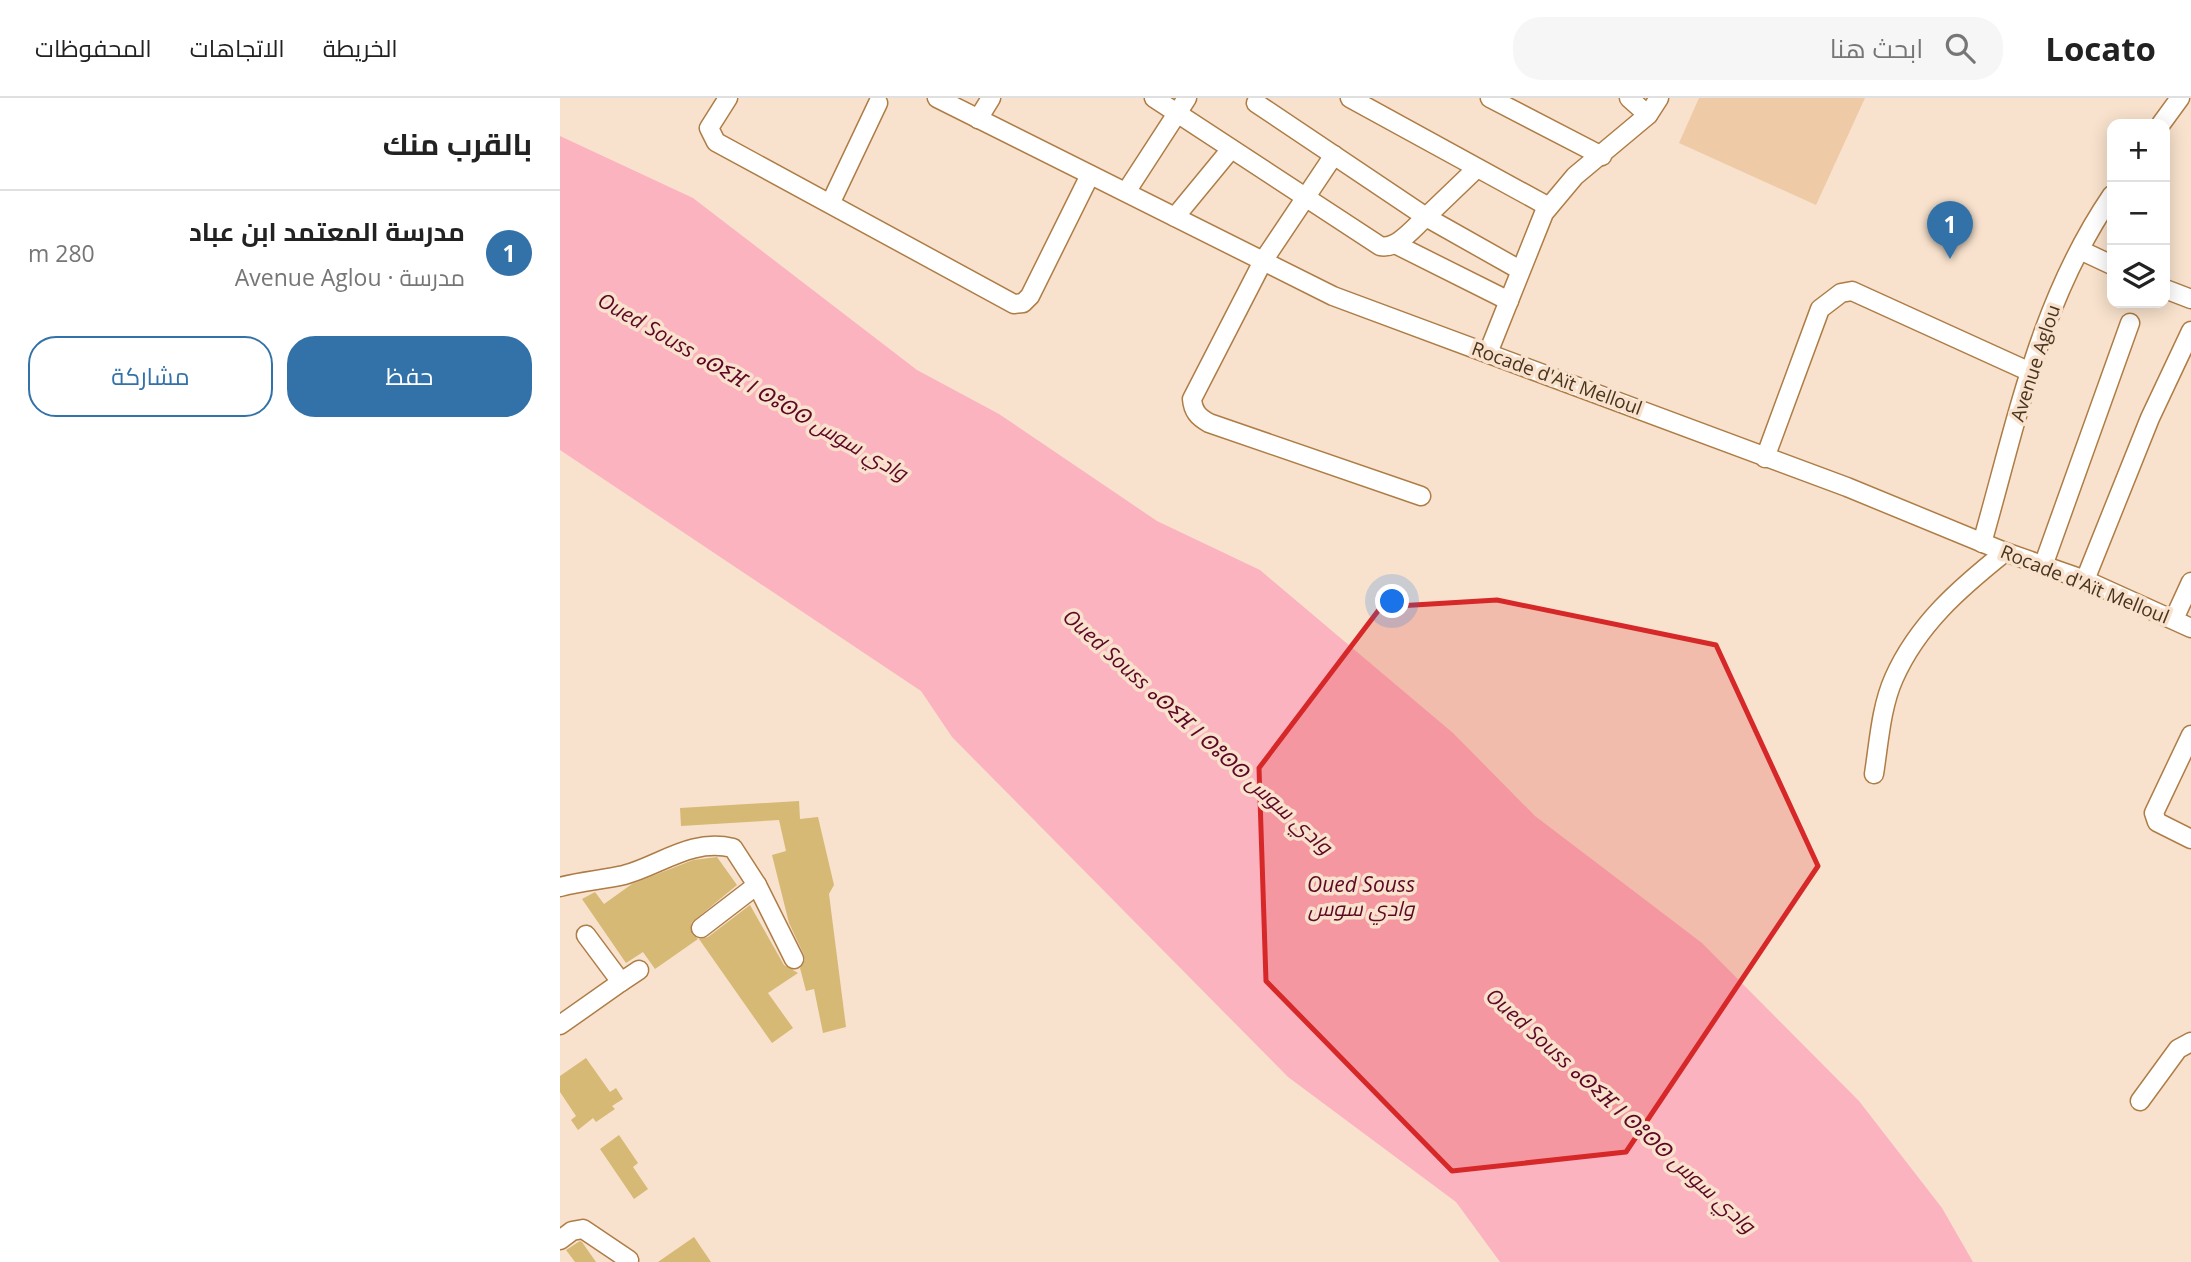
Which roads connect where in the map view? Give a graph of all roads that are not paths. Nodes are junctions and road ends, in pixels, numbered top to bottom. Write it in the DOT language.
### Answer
graph roads {
  1 [pos="728,98"];
  2 [pos="937,98"];
  3 [pos="991,98"];
  4 [pos="1154,98"];
  5 [pos="1350,98"];
  6 [pos="1490,98"];
  7 [pos="1629,98"];
  8 [pos="1659,98"];
  9 [pos="2180,98"];
  10 [pos="878,103"];
  11 [pos="1256,103"];
  12 [pos="1182,105"];
  13 [pos="1648,115"];
  14 [pos="978,119"];
  15 [pos="2165,119"];
  16 [pos="1231,149"];
  17 [pos="1334,155"];
  18 [pos="1602,156"];
  19 [pos="1476,169"];
  20 [pos="1090,175"];
  21 [pos="1126,192"];
  22 [pos="1307,198"];
  23 [pos="831,202"];
  24 [pos="2107,204"];
  25 [pos="1549,207"];
  26 [pos="1175,217"];
  27 [pos="1426,217"];
  28 [pos="1395,244"];
  29 [pos="2080,250"];
  30 [pos="1263,261"];
  31 [pos="2107,263"];
  32 [pos="1520,270"];
  33 [pos="2170,291"];
  34 [pos="2191,299"];
  35 [pos="1509,300"];
  36 [pos="2130,323"];
  37 [pos="2191,331"];
  38 [pos="1488,353"];
  39 [pos="2028,371"];
  40 [pos="1765,458"];
  41 [pos="1421,496"];
  42 [pos="1982,543"];
  43 [pos="2005,552"];
  44 [pos="2043,566"];
  45 [pos="2085,580"];
  46 [pos="2191,582"];
  47 [pos="2174,619"];
  48 [pos="2191,628"];
  49 [pos="2191,735"];
  50 [pos="1874,774"];
  51 [pos="2191,839"];
  52 [pos="757,885"];
  53 [pos="560,887"];
  54 [pos="701,928"];
  55 [pos="586,936"];
  56 [pos="794,959"];
  57 [pos="639,970"];
  58 [pos="621,982"];
  59 [pos="560,1025"];
  60 [pos="2191,1042"];
  61 [pos="2140,1101"];
  62 [pos="560,1240"];
  63 [pos="629,1260"];
  1 -- 23 [label="street"];
  2 -- 14 [label="street, Rocade d'Aït Melloul"];
  3 -- 14 [label="street"];
  4 -- 12 [label="street"];
  5 -- 19 [label="street"];
  6 -- 18 [label="street"];
  7 -- 13 [label="street"];
  8 -- 13 [label="street"];
  9 -- 15 [label="street"];
  10 -- 23 [label="street"];
  11 -- 17 [label="street"];
  12 -- 16 [label="street"];
  12 -- 21 [label="street"];
  13 -- 18 [label="street"];
  14 -- 20 [label="street, Rocade d'Aït Melloul"];
  16 -- 22 [label="street"];
  16 -- 26 [label="street"];
  17 -- 22 [label="street"];
  17 -- 27 [label="street"];
  18 -- 25 [label="street"];
  19 -- 25 [label="street"];
  19 -- 27 [label="street"];
  20 -- 21 [label="street, Rocade d'Aït Melloul"];
  20 -- 23 [label="street"];
  21 -- 26 [label="street, Rocade d'Aït Melloul"];
  22 -- 28 [label="street"];
  22 -- 30 [label="street"];
  24 -- 29 [label="street, Avenue Aglou"];
  25 -- 32 [label="street"];
  26 -- 30 [label="street, Rocade d'Aït Melloul"];
  27 -- 28 [label="street"];
  27 -- 32 [label="street"];
  28 -- 35 [label="street"];
  29 -- 31 [label="street"];
  29 -- 39 [label="street, Avenue Aglou"];
  30 -- 38 [label="street, Rocade d'Aït Melloul"];
  30 -- 41 [label="street"];
  32 -- 35 [label="street"];
  33 -- 34 [label="street"];
  35 -- 38 [label="street"];
  36 -- 44 [label="street"];
  37 -- 45 [label="street"];
  38 -- 40 [label="street, Rocade d'Aït Melloul"];
  39 -- 40 [label="street"];
  39 -- 42 [label="street, Avenue Aglou"];
  40 -- 42 [label="street, Rocade d'Aït Melloul"];
  42 -- 43 [label="street, Rocade d'Aït Melloul"];
  43 -- 44 [label="street, Rocade d'Aït Melloul"];
  43 -- 50 [label="street"];
  44 -- 45 [label="street, Rocade d'Aït Melloul"];
  45 -- 47 [label="street, Rocade d'Aït Melloul"];
  46 -- 47 [label="street"];
  47 -- 48 [label="street, Rocade d'Aït Melloul"];
  49 -- 51 [label="street"];
  52 -- 53 [label="street"];
  52 -- 54 [label="street"];
  52 -- 56 [label="street"];
  55 -- 58 [label="street"];
  57 -- 58 [label="street"];
  58 -- 59 [label="street"];
  60 -- 61 [label="street"];
  62 -- 63 [label="street"];
}
